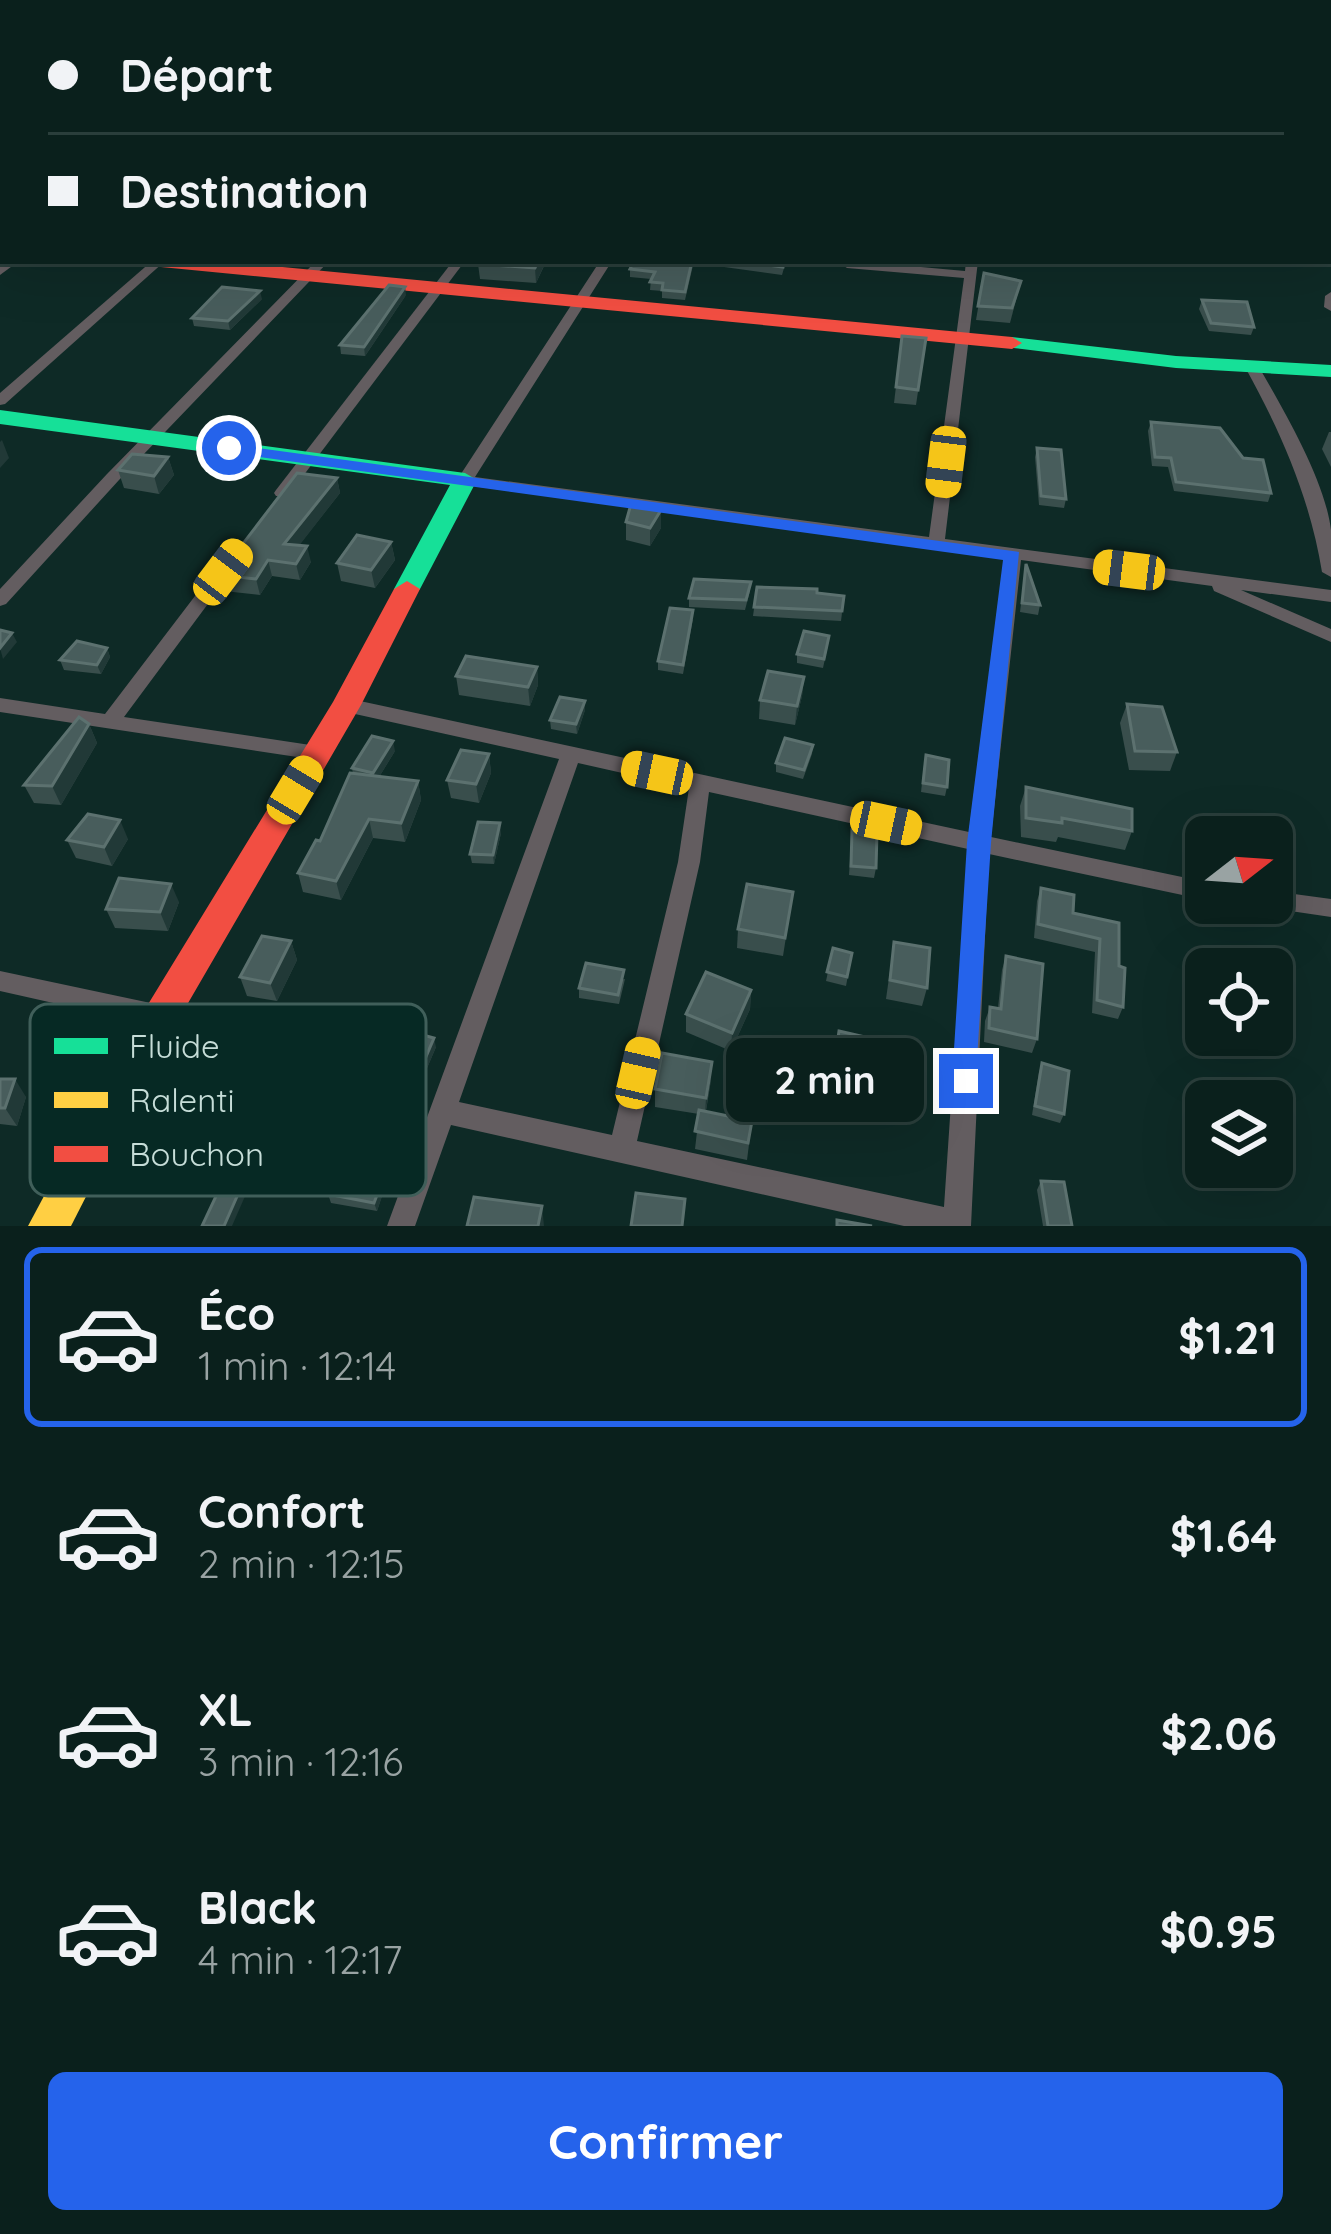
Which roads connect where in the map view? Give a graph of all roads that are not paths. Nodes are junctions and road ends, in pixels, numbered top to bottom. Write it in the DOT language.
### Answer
graph roads {
  1 [pos="157,264"];
  2 [pos="227,264"];
  3 [pos="457,264"];
  4 [pos="604,264"];
  5 [pos="847,264"];
  6 [pos="317,268"];
  7 [pos="971,268"];
  8 [pos="439,288"];
  9 [pos="1331,296"];
  10 [pos="582,301"];
  11 [pos="1331,307"];
  12 [pos="960,337"];
  13 [pos="1252,367"];
  14 [pos="1331,371"];
  15 [pos="0,401"];
  16 [pos="0,417"];
  17 [pos="150,438"];
  18 [pos="308,459"];
  19 [pos="465,480"];
  20 [pos="266,515"];
  21 [pos="251,534"];
  22 [pos="936,545"];
  23 [pos="1013,556"];
  24 [pos="1331,572"];
  25 [pos="1206,580"];
  26 [pos="1331,596"];
  27 [pos="0,600"];
  28 [pos="1331,636"];
  29 [pos="0,705"];
  30 [pos="346,705"];
  31 [pos="110,722"];
  32 [pos="317,753"];
  33 [pos="571,754"];
  34 [pos="700,782"];
  35 [pos="979,843"];
  36 [pos="1185,887"];
  37 [pos="1293,903"];
  38 [pos="1331,908"];
  39 [pos="0,981"];
  40 [pos="105,1004"];
  41 [pos="167,1004"];
  42 [pos="444,1112"];
  43 [pos="621,1152"];
  44 [pos="426,1160"];
  45 [pos="66,1196"];
  46 [pos="412,1196"];
  47 [pos="957,1225"];
  48 [pos="50,1226"];
  49 [pos="401,1226"];
  1 -- 15 [label="street"];
  2 -- 6 [label="street"];
  3 -- 8 [label="street"];
  4 -- 10 [label="street"];
  5 -- 7 [label="street"];
  6 -- 8 [label="street"];
  6 -- 17 [label="street"];
  7 -- 12 [label="street"];
  8 -- 10 [label="street"];
  8 -- 18 [label="street"];
  9 -- 11 [label="street"];
  10 -- 12 [label="street"];
  10 -- 19 [label="street"];
  12 -- 13 [label="street"];
  12 -- 22 [label="street"];
  13 -- 14 [label="street"];
  13 -- 24 [label="street"];
  16 -- 17 [label="street"];
  17 -- 18 [label="street"];
  17 -- 27 [label="street"];
  18 -- 19 [label="street"];
  18 -- 20 [label="street"];
  19 -- 22 [label="street"];
  19 -- 30 [label="street"];
  21 -- 31 [label="street"];
  22 -- 23 [label="street"];
  23 -- 25 [label="street"];
  23 -- 35 [label="street"];
  25 -- 26 [label="street"];
  25 -- 28 [label="street"];
  29 -- 31 [label="street"];
  30 -- 32 [label="street"];
  30 -- 33 [label="street"];
  31 -- 32 [label="street"];
  32 -- 41 [label="street"];
  33 -- 34 [label="street"];
  33 -- 42 [label="street"];
  34 -- 35 [label="street"];
  34 -- 43 [label="street"];
  35 -- 36 [label="street"];
  35 -- 47 [label="street"];
  37 -- 38 [label="street"];
  39 -- 40 [label="street"];
  42 -- 43 [label="street"];
  42 -- 44 [label="street"];
  43 -- 47 [label="street"];
  45 -- 48 [label="street"];
  46 -- 49 [label="street"];
}
